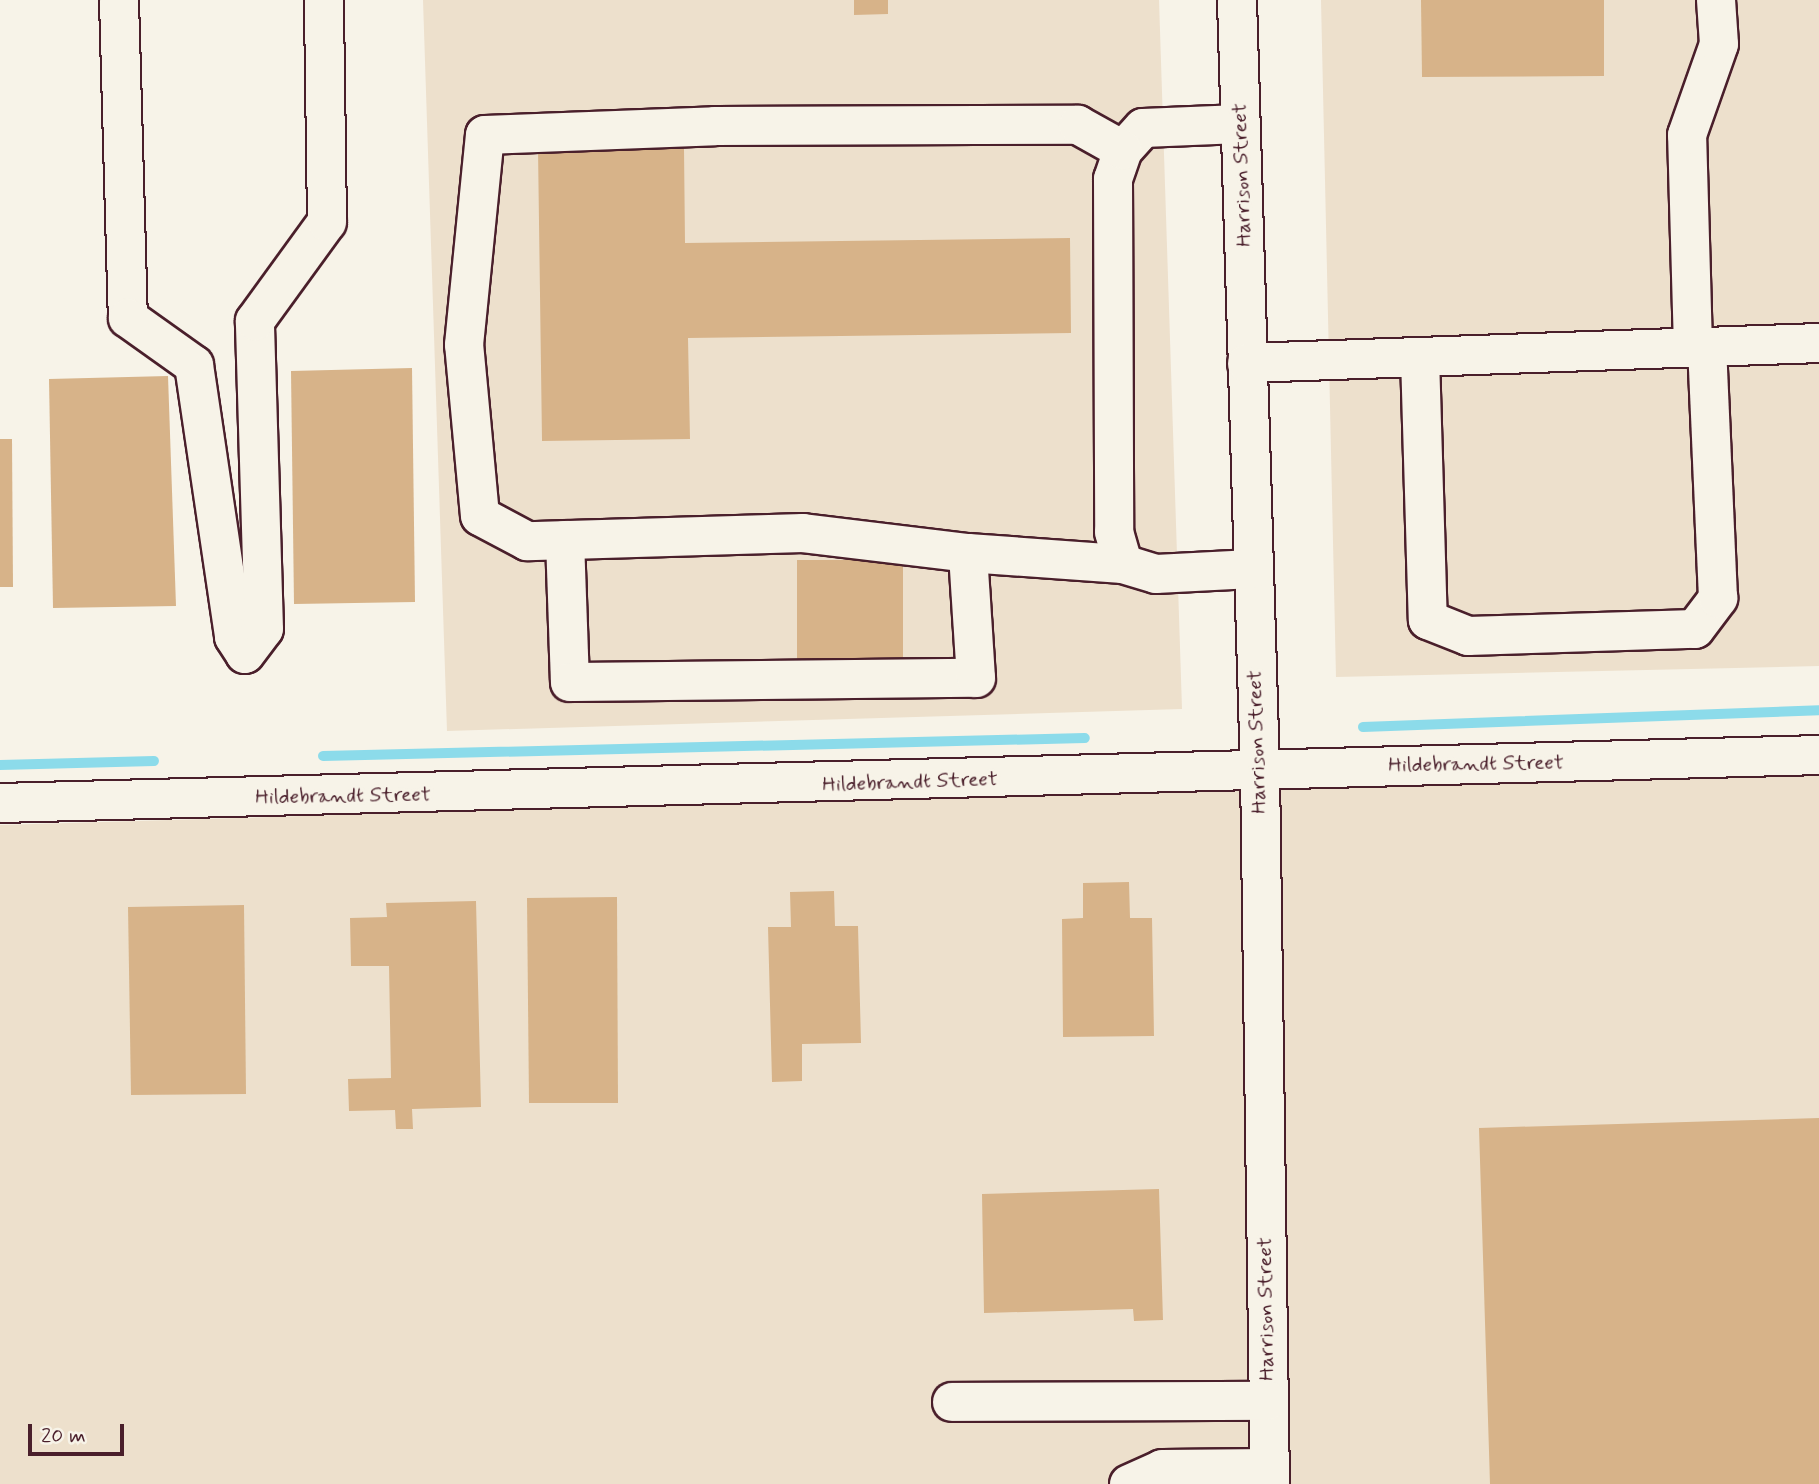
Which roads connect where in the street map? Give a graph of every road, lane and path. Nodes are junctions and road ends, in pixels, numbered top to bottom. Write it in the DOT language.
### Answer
graph roads {
  1 [pos="119,0"];
  2 [pos="324,0"];
  3 [pos="1237,0"];
  4 [pos="1716,0"];
  5 [pos="1240,124"];
  6 [pos="1123,150"];
  7 [pos="1819,343"];
  8 [pos="1700,347"];
  9 [pos="1420,357"];
  10 [pos="1247,363"];
  11 [pos="565,540"];
  12 [pos="968,553"];
  13 [pos="1123,564"];
  14 [pos="1252,569"];
  15 [pos="1819,755"];
  16 [pos="1259,770"];
  17 [pos="0,803"];
  18 [pos="1268,1401"];
  19 [pos="952,1402"];
  20 [pos="1270,1476"];
  21 [pos="1129,1484"];
  1 -- 2 [label="street"];
  3 -- 5 [label="street, Harrison Street"];
  4 -- 8 [label="street"];
  5 -- 6 [label="street"];
  5 -- 10 [label="street, Harrison Street"];
  6 -- 11 [label="street"];
  6 -- 13 [label="street"];
  7 -- 8 [label="street"];
  8 -- 9 [label="street"];
  8 -- 9 [label="street"];
  9 -- 10 [label="street"];
  10 -- 14 [label="street, Harrison Street"];
  11 -- 12 [label="street"];
  11 -- 12 [label="street"];
  12 -- 13 [label="street"];
  13 -- 14 [label="street"];
  14 -- 16 [label="street, Harrison Street"];
  15 -- 16 [label="street, Hildebrandt Street"];
  16 -- 17 [label="street, Hildebrandt Street"];
  16 -- 18 [label="street, Harrison Street"];
  18 -- 19 [label="street"];
  18 -- 20 [label="street, Harrison Street"];
  20 -- 21 [label="street"];
}
